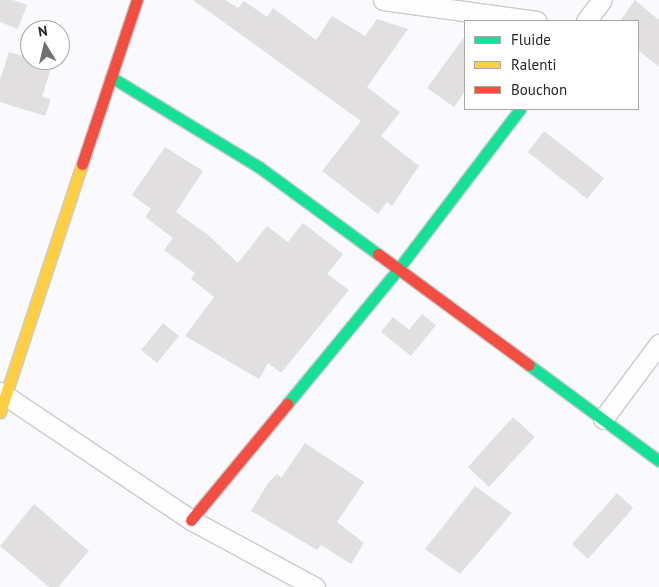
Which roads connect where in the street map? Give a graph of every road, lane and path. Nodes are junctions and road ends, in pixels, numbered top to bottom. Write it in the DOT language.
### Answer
graph roads {
  1 [pos="137,0"];
  2 [pos="383,0"];
  3 [pos="602,0"];
  4 [pos="529,20"];
  5 [pos="587,20"];
  6 [pos="111,77"];
  7 [pos="519,110"];
  8 [pos="399,268"];
  9 [pos="659,344"];
  10 [pos="2,400"];
  11 [pos="603,419"];
  12 [pos="659,461"];
  13 [pos="191,520"];
  14 [pos="316,587"];
  1 -- 6 [label="street"];
  2 -- 4 [label="street"];
  3 -- 5 [label="street"];
  6 -- 8 [label="street"];
  6 -- 10 [label="street"];
  7 -- 8 [label="street"];
  8 -- 11 [label="street"];
  8 -- 13 [label="street"];
  9 -- 11 [label="street"];
  10 -- 13 [label="street"];
  11 -- 12 [label="street"];
  13 -- 14 [label="street"];
}
